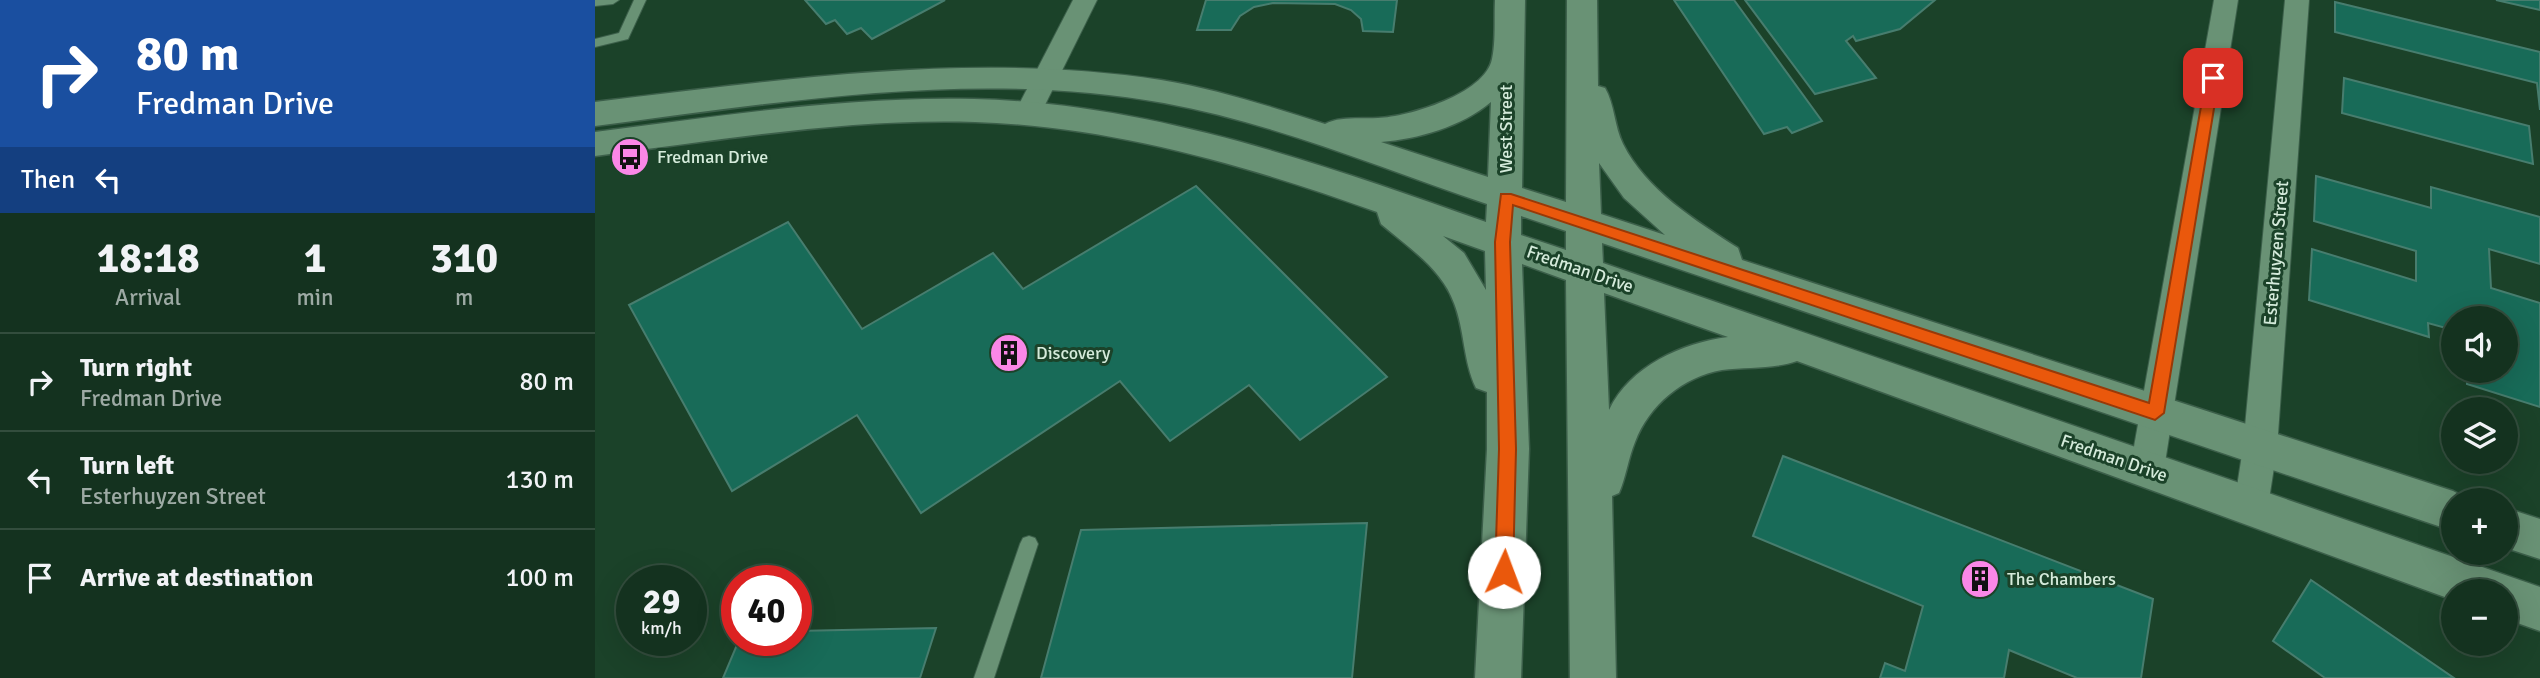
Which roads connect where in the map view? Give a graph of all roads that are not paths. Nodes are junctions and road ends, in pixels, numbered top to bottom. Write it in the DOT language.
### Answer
graph roads {
  1 [pos="613,0"];
  2 [pos="640,0"];
  3 [pos="1086,0"];
  4 [pos="1510,0"];
  5 [pos="1581,0"];
  6 [pos="2226,0"];
  7 [pos="2297,0"];
  8 [pos="595,2"];
  9 [pos="1581,35"];
  10 [pos="595,43"];
  11 [pos="1506,67"];
  12 [pos="1048,76"];
  13 [pos="595,114"];
  14 [pos="1027,114"];
  15 [pos="1301,129"];
  16 [pos="595,144"];
  17 [pos="1371,198"];
  18 [pos="1506,198"];
  19 [pos="1582,223"];
  20 [pos="1503,242"];
  21 [pos="1585,272"];
  22 [pos="1795,292"];
  23 [pos="1809,349"];
  24 [pos="2155,413"];
  25 [pos="2260,448"];
  26 [pos="1508,449"];
  27 [pos="2147,469"];
  28 [pos="2251,506"];
  29 [pos="2441,507"];
  30 [pos="2518,532"];
  31 [pos="1594,535"];
  32 [pos="2540,539"];
  33 [pos="1029,544"];
  34 [pos="2456,579"];
  35 [pos="2518,601"];
  36 [pos="2540,609"];
  37 [pos="984,678"];
  38 [pos="1498,678"];
  39 [pos="1593,678"];
  1 -- 8 [label="lane"];
  2 -- 10 [label="lane"];
  3 -- 12 [label="street"];
  4 -- 11 [label="street, West Street"];
  5 -- 9 [label="street"];
  6 -- 24 [label="street"];
  7 -- 25 [label="street, Esterhuyzen Street"];
  9 -- 19 [label="street"];
  9 -- 22 [label="street"];
  11 -- 15 [label="street"];
  11 -- 18 [label="street, West Street"];
  12 -- 13 [label="street"];
  12 -- 14 [label="street"];
  12 -- 15 [label="street"];
  14 -- 16 [label="street, Fredman Drive"];
  14 -- 17 [label="street, Fredman Drive"];
  15 -- 18 [label="street"];
  17 -- 20 [label="street, Fredman Drive"];
  17 -- 26 [label="street"];
  18 -- 19 [label="street"];
  18 -- 20 [label="street, West Street"];
  19 -- 21 [label="street"];
  19 -- 22 [label="street"];
  20 -- 21 [label="street, Fredman Drive"];
  20 -- 26 [label="street, West Street"];
  21 -- 23 [label="street, Fredman Drive"];
  21 -- 31 [label="street"];
  22 -- 24 [label="street"];
  23 -- 27 [label="street, Fredman Drive"];
  23 -- 31 [label="street"];
  24 -- 25 [label="street"];
  24 -- 27 [label="street"];
  25 -- 28 [label="street, Esterhuyzen Street"];
  25 -- 29 [label="street"];
  26 -- 38 [label="street, West Street"];
  27 -- 28 [label="street, Fredman Drive"];
  28 -- 34 [label="street, Fredman Drive"];
  30 -- 32 [label="street"];
  31 -- 39 [label="street"];
  33 -- 37 [label="lane"];
  35 -- 36 [label="street"];
}
